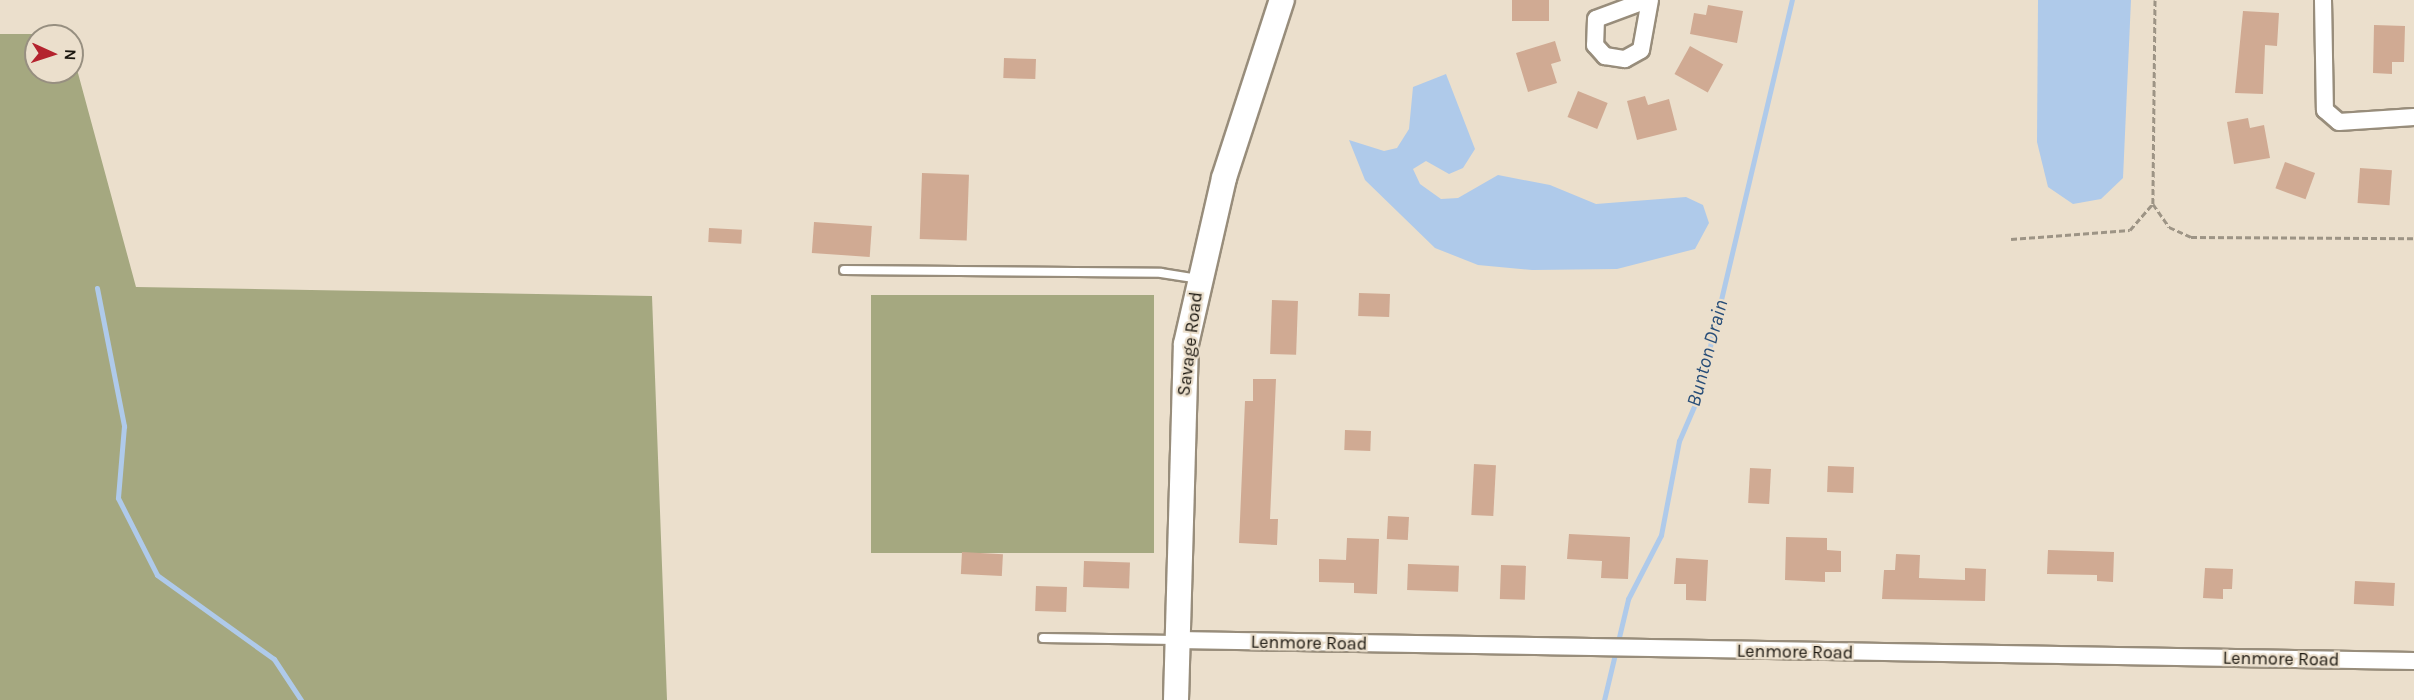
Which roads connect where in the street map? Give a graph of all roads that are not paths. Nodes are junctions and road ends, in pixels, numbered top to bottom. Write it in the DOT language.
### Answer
graph roads {
  1 [pos="1282,0"];
  2 [pos="2323,0"];
  3 [pos="2414,117"];
  4 [pos="844,270"];
  5 [pos="1198,279"];
  6 [pos="1043,638"];
  7 [pos="1177,640"];
  8 [pos="2414,661"];
  9 [pos="1176,700"];
  1 -- 5 [label="street, Savage Road"];
  2 -- 3 [label="street"];
  4 -- 5 [label="lane"];
  5 -- 7 [label="street, Savage Road"];
  6 -- 7 [label="lane"];
  7 -- 8 [label="street, Lenmore Road"];
  7 -- 9 [label="street, Savage Road"];
}
